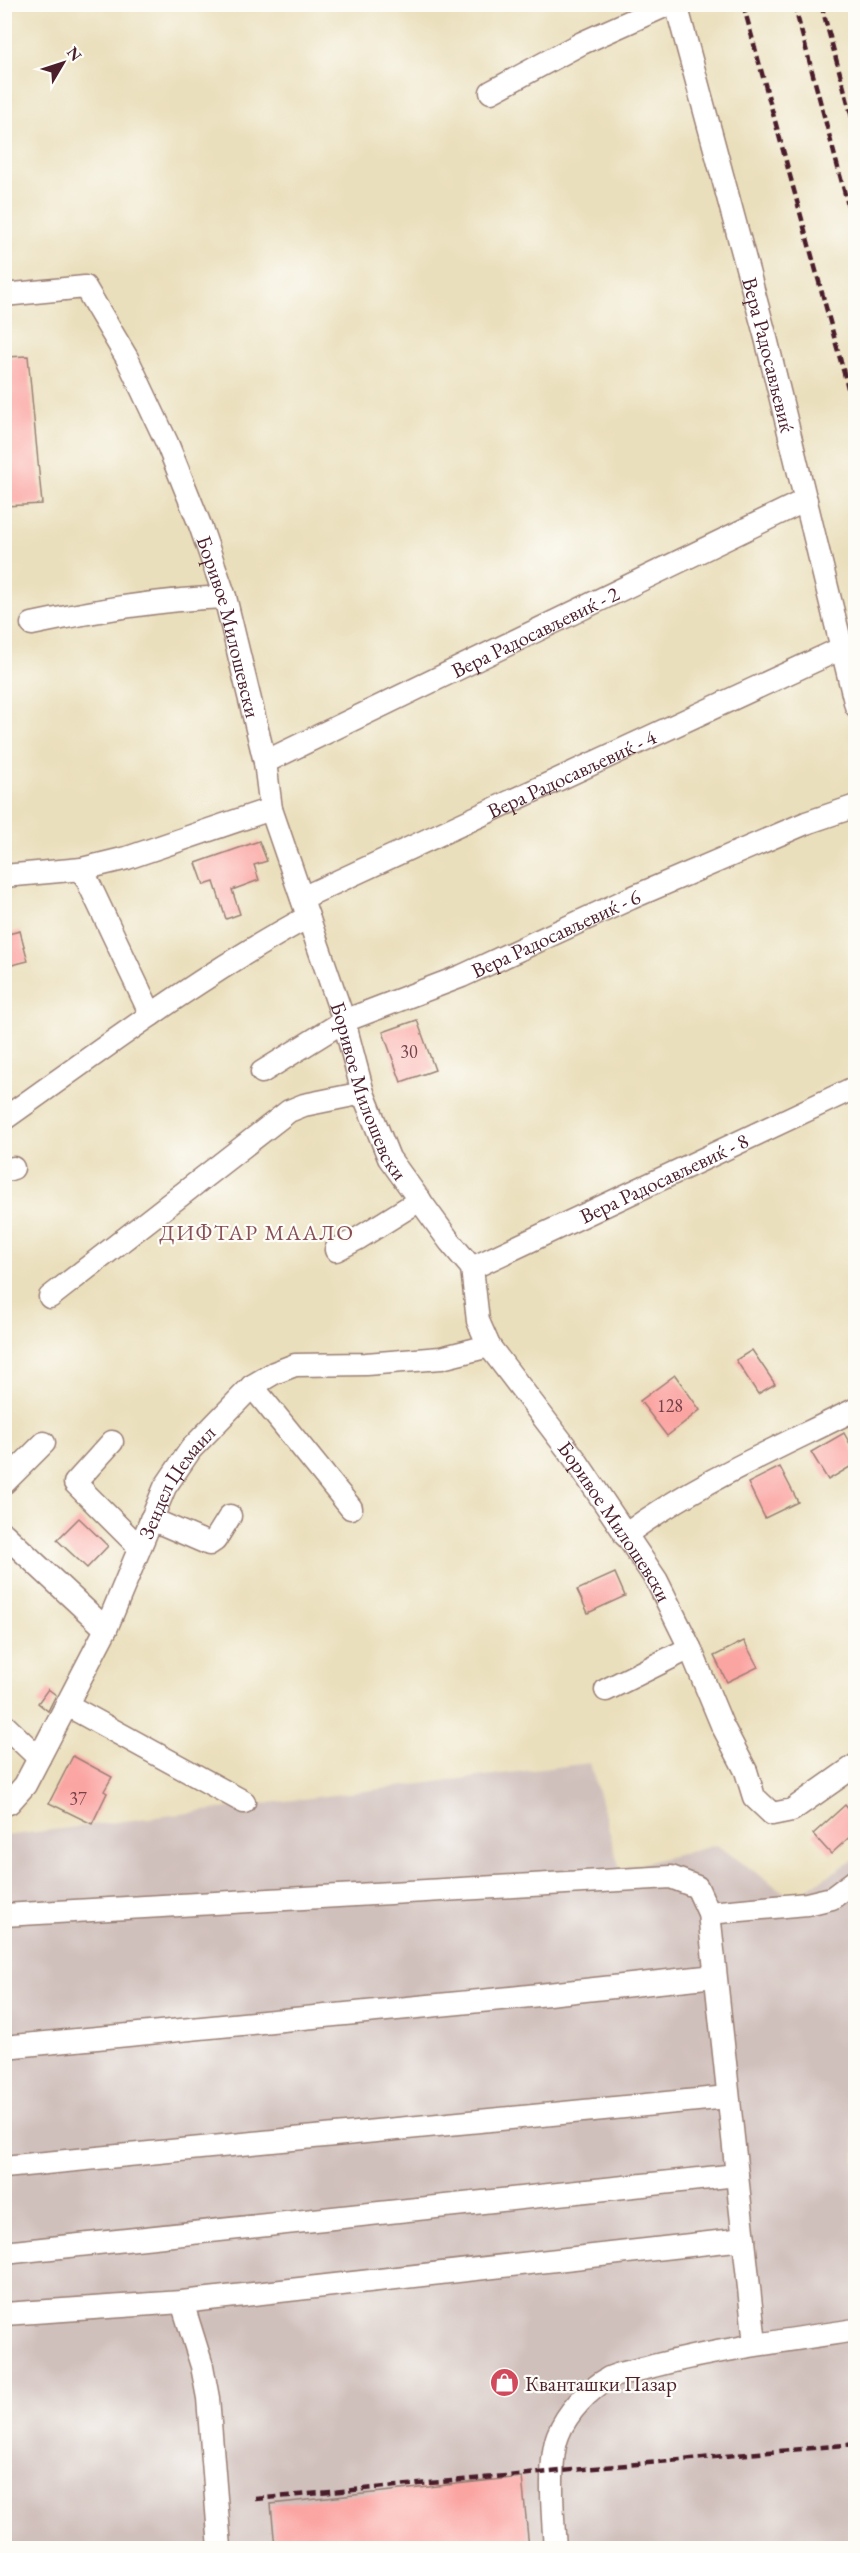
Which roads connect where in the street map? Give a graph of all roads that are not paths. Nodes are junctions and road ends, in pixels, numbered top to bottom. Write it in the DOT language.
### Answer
graph roads {
  1 [pos="669,4"];
  2 [pos="676,4"];
  3 [pos="491,92"];
  4 [pos="4,295"];
  5 [pos="806,500"];
  6 [pos="225,597"];
  7 [pos="32,624"];
  8 [pos="840,649"];
  9 [pos="855,706"];
  10 [pos="265,762"];
  11 [pos="855,806"];
  12 [pos="271,809"];
  13 [pos="82,869"];
  14 [pos="4,876"];
  15 [pos="305,908"];
  16 [pos="151,1015"];
  17 [pos="344,1021"];
  18 [pos="262,1072"];
  19 [pos="855,1086"];
  20 [pos="363,1093"];
  21 [pos="4,1119"];
  22 [pos="420,1200"];
  23 [pos="336,1250"];
  24 [pos="472,1268"];
  25 [pos="50,1297"];
  26 [pos="489,1346"];
  27 [pos="252,1386"];
  28 [pos="855,1409"];
  29 [pos="112,1442"];
  30 [pos="45,1443"];
  31 [pos="4,1483"];
  32 [pos="351,1508"];
  33 [pos="230,1516"];
  34 [pos="151,1519"];
  35 [pos="4,1534"];
  36 [pos="625,1535"];
  37 [pos="139,1547"];
  38 [pos="106,1629"];
  39 [pos="690,1648"];
  40 [pos="606,1690"];
  41 [pos="67,1705"];
  42 [pos="4,1725"];
  43 [pos="39,1758"];
  44 [pos="855,1765"];
  45 [pos="244,1802"];
  46 [pos="4,1804"];
  47 [pos="855,1880"];
  48 [pos="709,1913"];
  49 [pos="4,1915"];
  50 [pos="715,1976"];
  51 [pos="4,2047"];
  52 [pos="728,2097"];
  53 [pos="4,2166"];
  54 [pos="736,2175"];
  55 [pos="744,2239"];
  56 [pos="4,2253"];
  57 [pos="182,2302"];
  58 [pos="4,2314"];
  59 [pos="855,2330"];
  60 [pos="755,2344"];
  61 [pos="220,2548"];
  62 [pos="555,2548"];
  1 -- 3 [label="street"];
  2 -- 5 [label="street, Вера Радосављевиќ"];
  4 -- 6 [label="street, Боривое Милошевски"];
  5 -- 8 [label="street, Вера Радосављевиќ"];
  5 -- 10 [label="street, Вера Радосављевиќ - 2"];
  6 -- 7 [label="street"];
  6 -- 10 [label="street, Боривое Милошевски"];
  8 -- 9 [label="street, Вера Радосављевиќ"];
  8 -- 15 [label="street, Вера Радосављевиќ - 4"];
  10 -- 12 [label="street, Боривое Милошевски"];
  11 -- 17 [label="street, Вера Радосављевиќ - 6"];
  12 -- 13 [label="street"];
  12 -- 15 [label="street, Боривое Милошевски"];
  13 -- 14 [label="street"];
  13 -- 16 [label="street"];
  15 -- 16 [label="street, Вера Радосављевиќ - 4"];
  15 -- 17 [label="street, Боривое Милошевски"];
  16 -- 21 [label="street, Вера Радосављевиќ - 4"];
  17 -- 18 [label="street, Вера Радосављевиќ - 6"];
  17 -- 20 [label="street, Боривое Милошевски"];
  19 -- 24 [label="street, Вера Радосављевиќ - 8"];
  20 -- 22 [label="street, Боривое Милошевски"];
  20 -- 25 [label="street"];
  22 -- 23 [label="street"];
  22 -- 24 [label="street, Боривое Милошевски"];
  24 -- 26 [label="street, Боривое Милошевски"];
  26 -- 27 [label="street, Зендел Џемаил"];
  26 -- 36 [label="street, Боривое Милошевски"];
  27 -- 32 [label="street"];
  27 -- 34 [label="street, Зендел Џемаил"];
  28 -- 36 [label="street"];
  29 -- 37 [label="street"];
  30 -- 31 [label="street"];
  33 -- 34 [label="street"];
  34 -- 37 [label="street, Зендел Џемаил"];
  35 -- 38 [label="street"];
  36 -- 39 [label="street, Боривое Милошевски"];
  37 -- 38 [label="street, Зендел Џемаил"];
  38 -- 41 [label="street, Зендел Џемаил"];
  39 -- 40 [label="street"];
  39 -- 44 [label="street, Боривое Милошевски"];
  41 -- 43 [label="street, Зендел Џемаил"];
  41 -- 45 [label="street"];
  42 -- 43 [label="street"];
  43 -- 46 [label="street, Зендел Џемаил"];
  47 -- 48 [label="street"];
  48 -- 49 [label="street"];
  48 -- 50 [label="street"];
  50 -- 51 [label="street"];
  50 -- 52 [label="street"];
  52 -- 53 [label="street"];
  52 -- 54 [label="street"];
  54 -- 55 [label="street"];
  54 -- 56 [label="street"];
  55 -- 57 [label="street"];
  55 -- 60 [label="street"];
  57 -- 58 [label="street"];
  57 -- 61 [label="street"];
  59 -- 60 [label="street"];
  60 -- 62 [label="street"];
}
